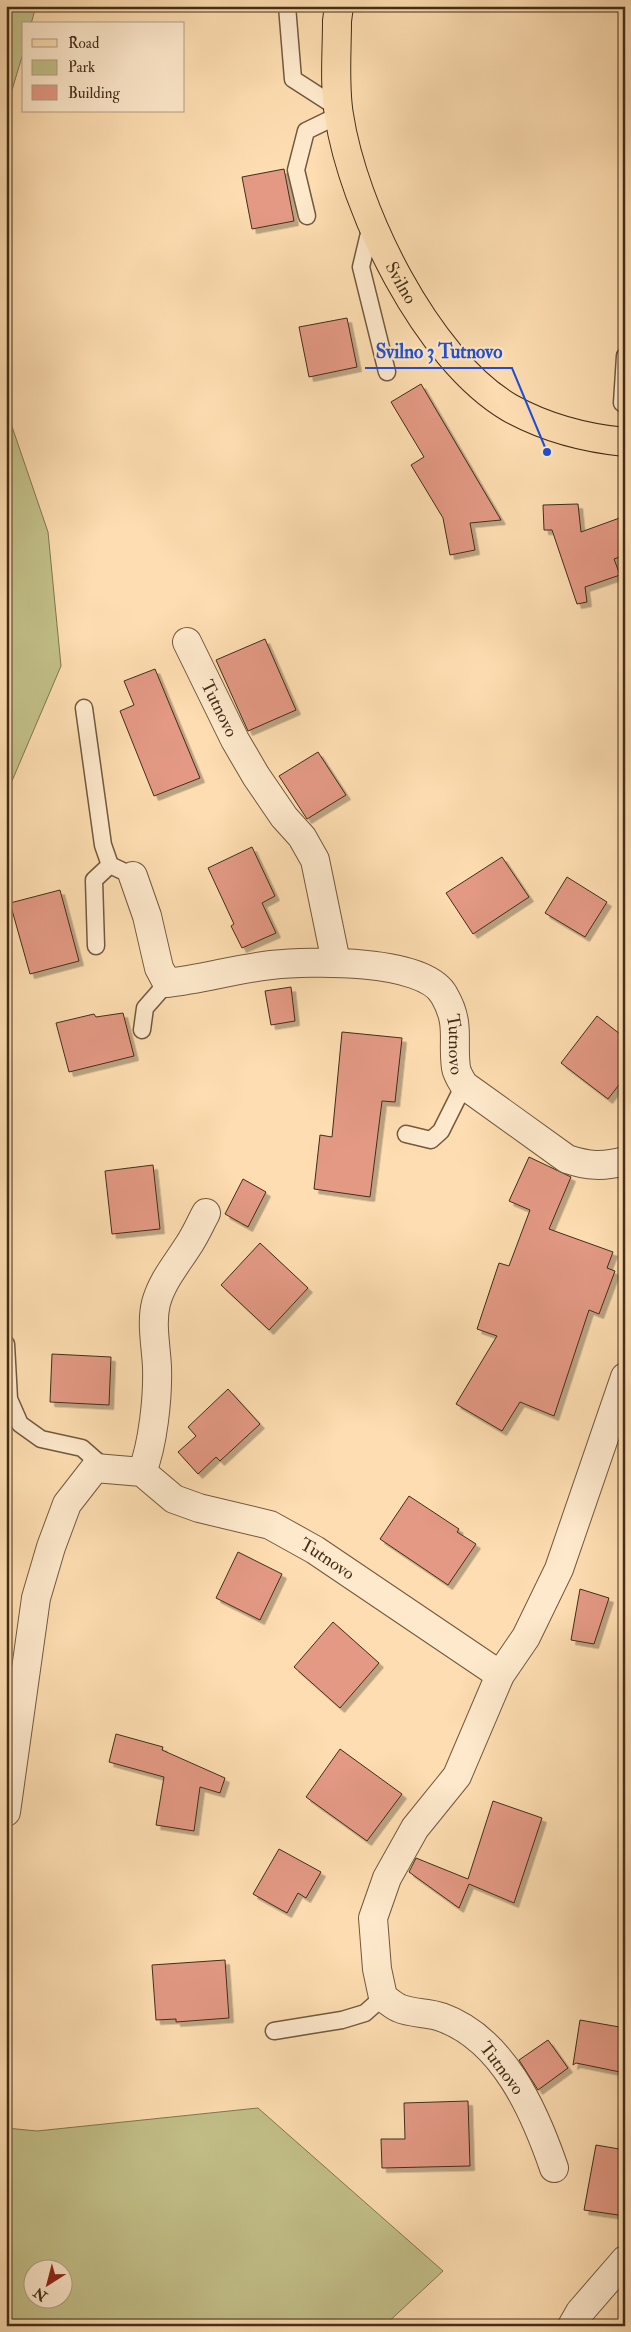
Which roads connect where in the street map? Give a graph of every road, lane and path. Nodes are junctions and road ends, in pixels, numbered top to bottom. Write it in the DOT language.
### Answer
graph roads {
  1 [pos="287,6"];
  2 [pos="338,6"];
  3 [pos="339,111"];
  4 [pos="307,216"];
  5 [pos="371,225"];
  6 [pos="625,356"];
  7 [pos="387,372"];
  8 [pos="625,403"];
  9 [pos="625,442"];
  10 [pos="187,642"];
  11 [pos="84,708"];
  12 [pos="110,864"];
  13 [pos="133,876"];
  14 [pos="96,946"];
  15 [pos="336,962"];
  16 [pos="167,983"];
  17 [pos="142,1030"];
  18 [pos="464,1085"];
  19 [pos="406,1134"];
  20 [pos="625,1161"];
  21 [pos="206,1213"];
  22 [pos="6,1344"];
  23 [pos="625,1378"];
  24 [pos="106,1469"];
  25 [pos="142,1472"];
  26 [pos="500,1675"];
  27 [pos="6,1812"];
  28 [pos="384,1997"];
  29 [pos="274,2032"];
  30 [pos="554,2168"];
  31 [pos="625,2260"];
  32 [pos="572,2326"];
  1 -- 3 [label="lane"];
  2 -- 3 [label="main road, Svilno"];
  3 -- 4 [label="lane"];
  3 -- 5 [label="main road, Svilno"];
  5 -- 7 [label="lane"];
  5 -- 9 [label="main road, Svilno"];
  6 -- 8 [label="lane"];
  10 -- 15 [label="street, Tutnovo"];
  11 -- 12 [label="lane"];
  12 -- 13 [label="lane"];
  12 -- 14 [label="lane"];
  13 -- 16 [label="street"];
  15 -- 16 [label="street, Tutnovo"];
  15 -- 18 [label="street, Tutnovo"];
  16 -- 17 [label="lane"];
  18 -- 19 [label="lane"];
  18 -- 20 [label="street, Tutnovo"];
  21 -- 25 [label="street"];
  22 -- 24 [label="lane"];
  23 -- 26 [label="street"];
  24 -- 25 [label="street"];
  24 -- 27 [label="street"];
  25 -- 26 [label="street, Tutnovo"];
  26 -- 28 [label="street"];
  28 -- 29 [label="lane"];
  28 -- 30 [label="street, Tutnovo"];
  31 -- 32 [label="street"];
}
